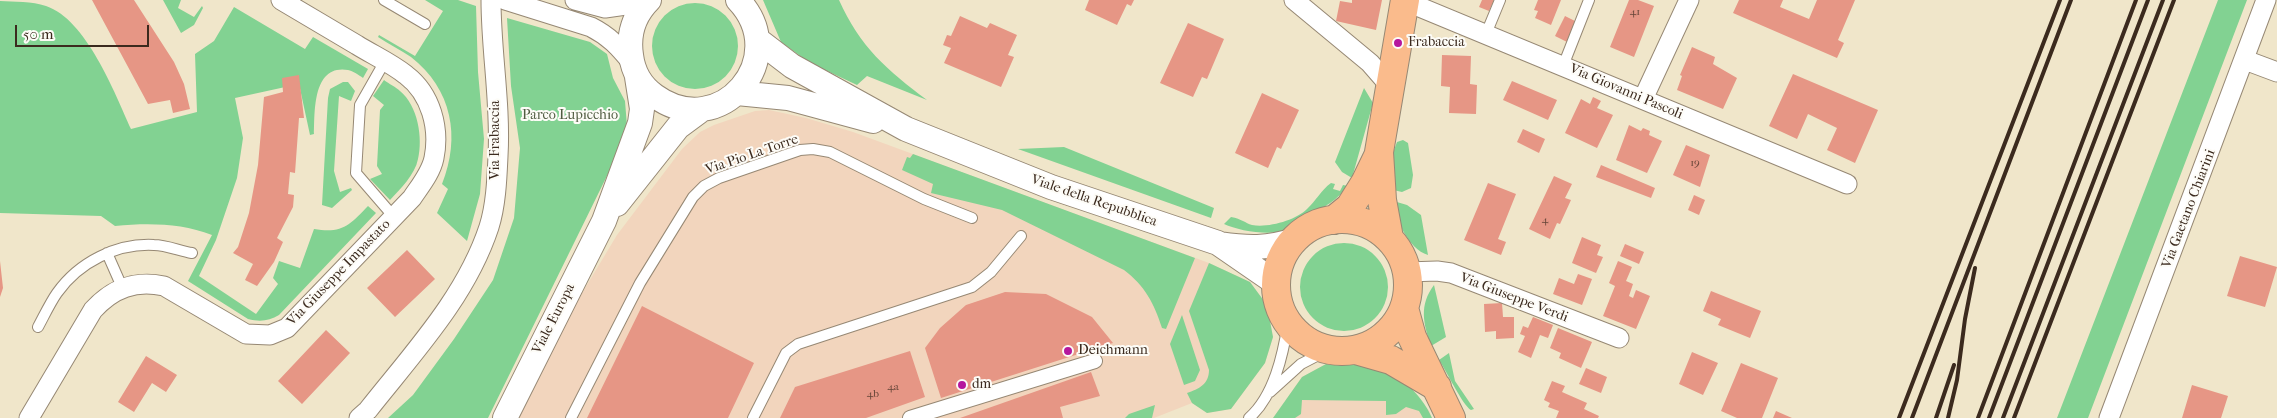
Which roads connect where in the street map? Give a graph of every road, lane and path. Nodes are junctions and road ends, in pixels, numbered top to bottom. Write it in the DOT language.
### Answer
graph roads {
  1 [pos="281,0"];
  2 [pos="384,0"];
  3 [pos="491,0"];
  4 [pos="505,0"];
  5 [pos="575,0"];
  6 [pos="1294,0"];
  7 [pos="1405,0"];
  8 [pos="1500,0"];
  9 [pos="1589,0"];
  10 [pos="1689,0"];
  11 [pos="2266,0"];
  12 [pos="648,1"];
  13 [pos="743,3"];
  14 [pos="425,24"];
  15 [pos="1486,34"];
  16 [pos="758,40"];
  17 [pos="2245,60"];
  18 [pos="385,61"];
  19 [pos="1563,66"];
  20 [pos="635,70"];
  21 [pos="2277,72"];
  22 [pos="1390,86"];
  23 [pos="737,93"];
  24 [pos="1644,99"];
  25 [pos="701,110"];
  26 [pos="906,129"];
  27 [pos="1380,152"];
  28 [pos="1847,184"];
  29 [pos="394,217"];
  30 [pos="972,218"];
  31 [pos="1334,220"];
  32 [pos="604,221"];
  33 [pos="1021,236"];
  34 [pos="1389,238"];
  35 [pos="1294,240"];
  36 [pos="1218,243"];
  37 [pos="107,253"];
  38 [pos="192,253"];
  39 [pos="1407,272"];
  40 [pos="1276,284"];
  41 [pos="122,287"];
  42 [pos="1404,308"];
  43 [pos="1286,321"];
  44 [pos="38,327"];
  45 [pos="1619,338"];
  46 [pos="1328,350"];
  47 [pos="1356,350"];
  48 [pos="1096,361"];
  49 [pos="1437,387"];
  50 [pos="1266,396"];
  51 [pos="29,418"];
  52 [pos="359,418"];
  53 [pos="505,418"];
  54 [pos="571,418"];
  55 [pos="754,418"];
  56 [pos="910,418"];
  57 [pos="1249,418"];
  58 [pos="1451,418"];
  59 [pos="2109,418"];
  1 -- 18 [label="street, Via Giuseppe Impastato"];
  2 -- 14 [label="lane"];
  3 -- 52 [label="street, Via Frabaccia"];
  4 -- 20 [label="street"];
  5 -- 12 [label="street"];
  6 -- 22 [label="street"];
  7 -- 15 [label="street, Via Giovanni Pascoli"];
  7 -- 22 [label="main road"];
  8 -- 15 [label="lane"];
  9 -- 19 [label="lane"];
  10 -- 24 [label="street"];
  11 -- 17 [label="street, Via Gaetano Chiarini"];
  12 -- 20 [label="street, Viale Europa"];
  13 -- 16 [label="street"];
  15 -- 19 [label="street, Via Giovanni Pascoli"];
  16 -- 23 [label="street"];
  16 -- 26 [label="street, Viale della Repubblica"];
  17 -- 21 [label="street"];
  17 -- 59 [label="street, Via Gaetano Chiarini"];
  18 -- 29 [label="lane"];
  18 -- 29 [label="street, Via Giuseppe Impastato"];
  19 -- 24 [label="street, Via Giovanni Pascoli"];
  20 -- 25 [label="street"];
  20 -- 32 [label="street, Viale Europa"];
  22 -- 27 [label="main road"];
  23 -- 25 [label="street"];
  23 -- 26 [label="street, Viale della Repubblica"];
  24 -- 28 [label="street, Via Giovanni Pascoli"];
  25 -- 32 [label="street, Viale Europa"];
  26 -- 36 [label="street, Viale della Repubblica"];
  27 -- 31 [label="main road"];
  27 -- 34 [label="main road"];
  29 -- 41 [label="street, Via Giuseppe Impastato"];
  30 -- 54 [label="lane, Via Pio La Torre"];
  31 -- 34 [label="main road"];
  31 -- 35 [label="main road"];
  32 -- 53 [label="street, Viale Europa"];
  33 -- 55 [label="lane"];
  34 -- 39 [label="main road"];
  35 -- 36 [label="street"];
  35 -- 40 [label="main road"];
  36 -- 40 [label="street, Viale della Repubblica"];
  37 -- 38 [label="lane"];
  37 -- 41 [label="lane"];
  37 -- 44 [label="lane"];
  39 -- 42 [label="main road"];
  39 -- 45 [label="street, Via Giuseppe Verdi"];
  40 -- 43 [label="main road"];
  41 -- 51 [label="street, Via Giuseppe Impastato"];
  42 -- 47 [label="main road"];
  42 -- 49 [label="main road"];
  43 -- 46 [label="main road"];
  43 -- 50 [label="lane"];
  46 -- 47 [label="main road"];
  46 -- 50 [label="lane"];
  47 -- 49 [label="main road"];
  48 -- 56 [label="street"];
  49 -- 58 [label="main road"];
  50 -- 57 [label="lane"];
}
